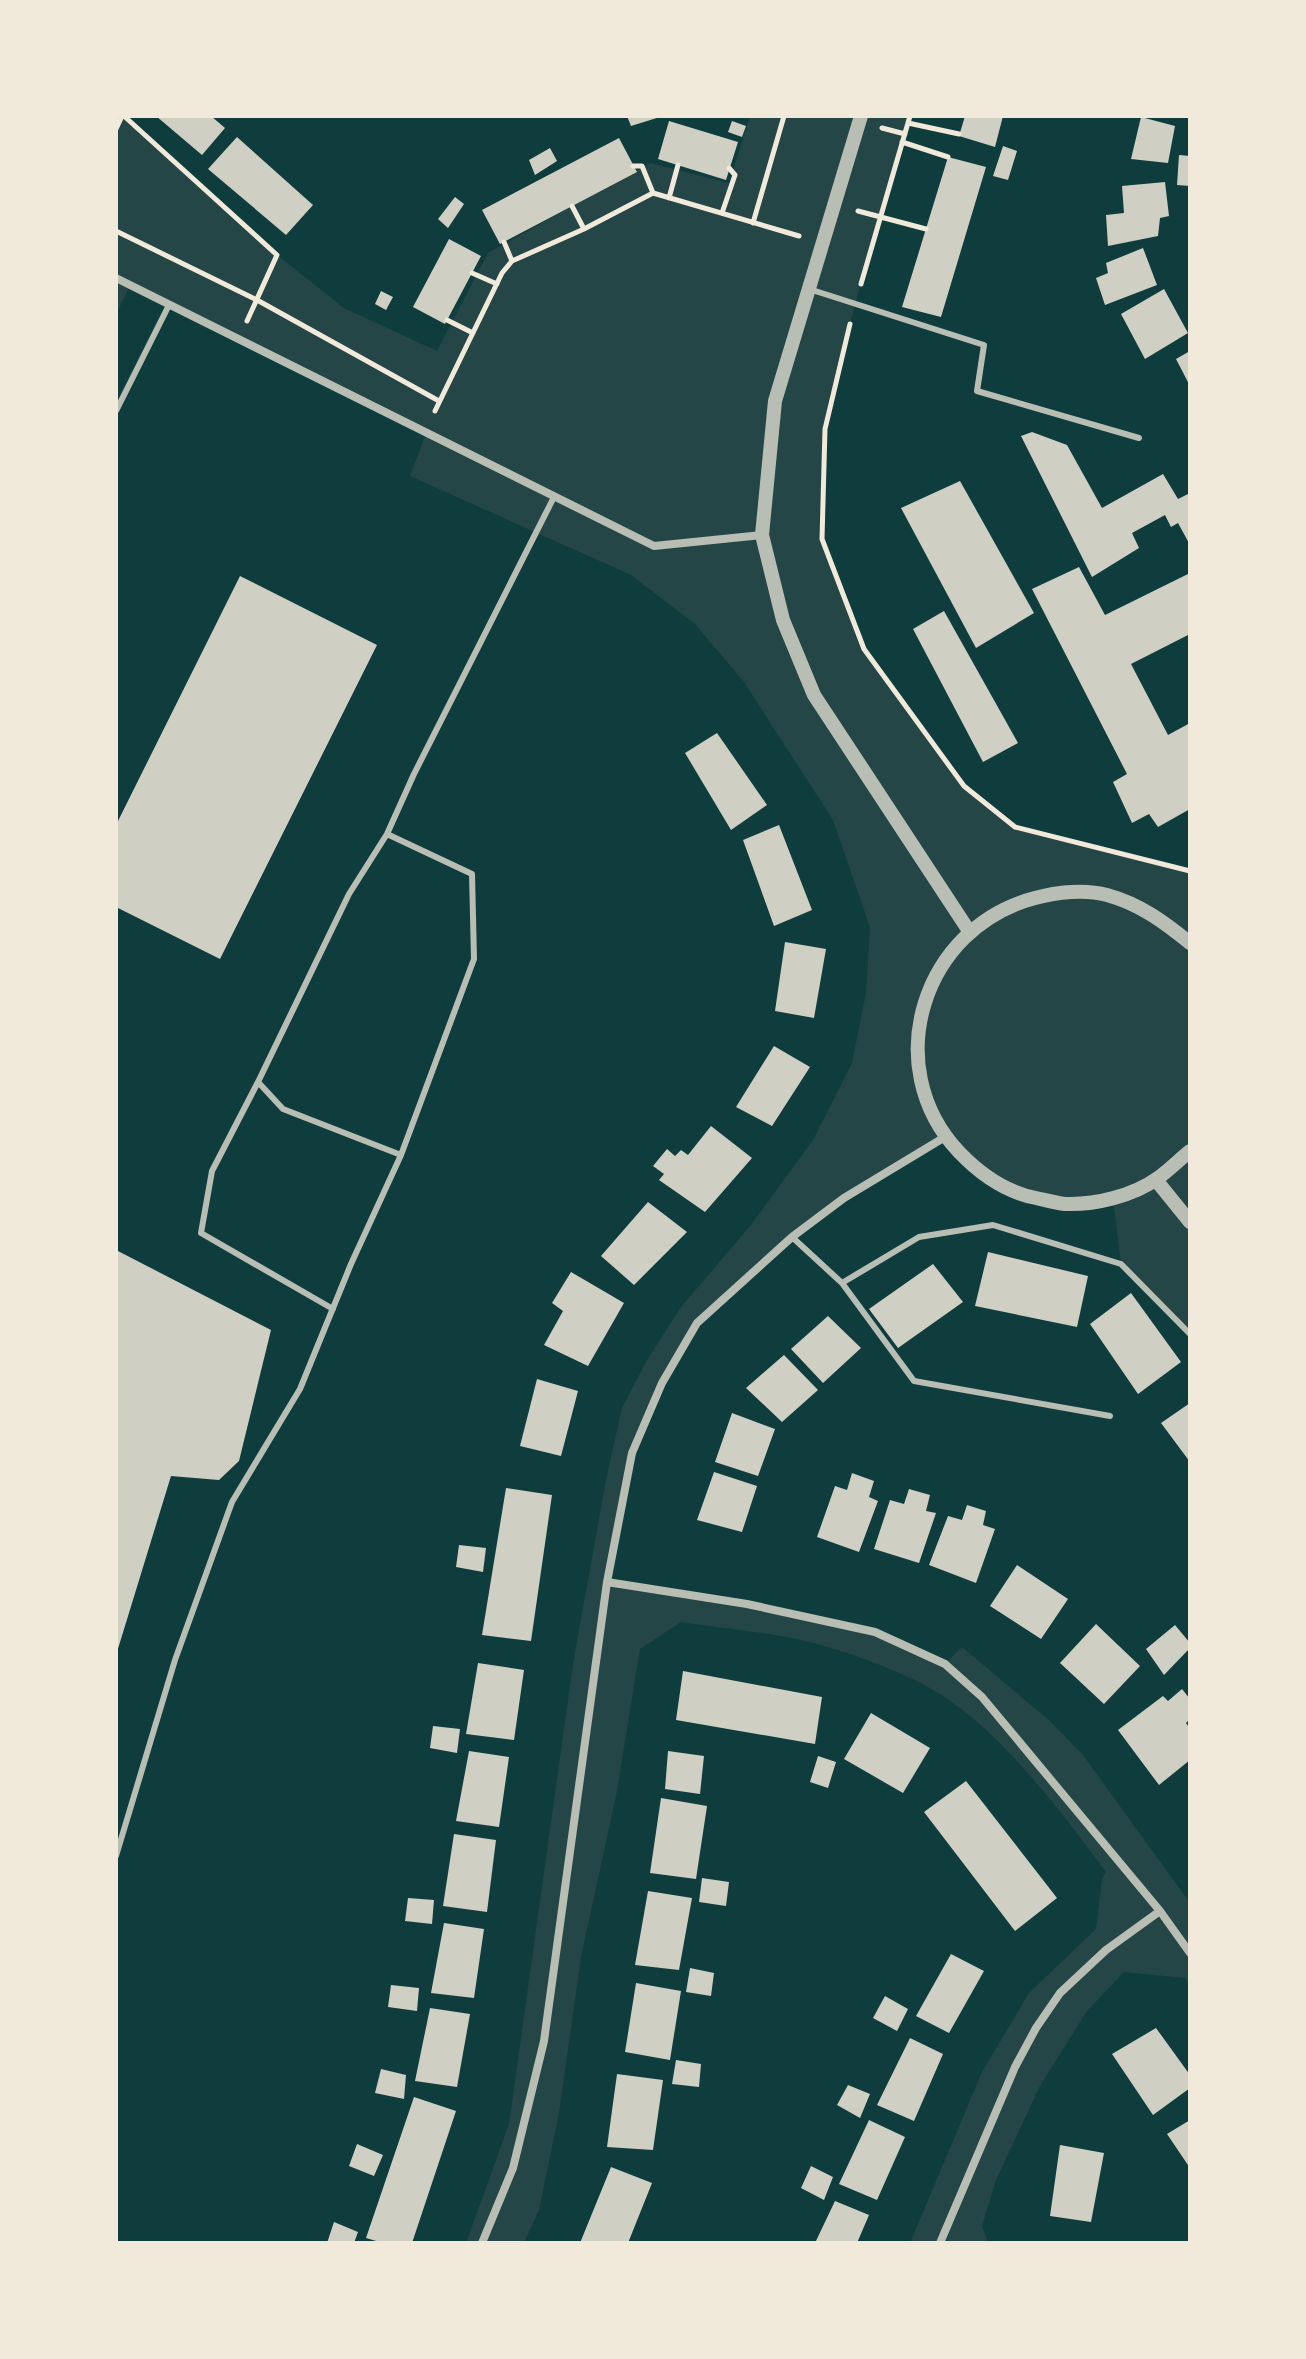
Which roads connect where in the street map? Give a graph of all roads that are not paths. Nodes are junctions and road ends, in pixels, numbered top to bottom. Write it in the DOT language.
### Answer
graph roads {
  1 [pos="861,116"];
  2 [pos="116,278"];
  3 [pos="809,289"];
  4 [pos="169,305"];
  5 [pos="116,411"];
  6 [pos="1139,438"];
  7 [pos="554,497"];
  8 [pos="762,535"];
  9 [pos="387,834"];
  10 [pos="969,931"];
  11 [pos="1190,943"];
  12 [pos="258,1082"];
  13 [pos="945,1137"];
  14 [pos="1190,1151"];
  15 [pos="401,1155"];
  16 [pos="1156,1180"];
  17 [pos="1190,1222"];
  18 [pos="792,1237"];
  19 [pos="842,1283"];
  20 [pos="333,1309"];
  21 [pos="1190,1334"];
  22 [pos="1110,1416"];
  23 [pos="607,1582"];
  24 [pos="116,1856"];
  25 [pos="1160,1911"];
  26 [pos="1190,1953"];
  27 [pos="482,2243"];
  28 [pos="940,2243"];
  1 -- 3 [label="street"];
  2 -- 4 [label="street"];
  3 -- 6 [label="lane"];
  3 -- 8 [label="street"];
  4 -- 5 [label="lane"];
  4 -- 7 [label="street"];
  7 -- 8 [label="street"];
  7 -- 9 [label="lane"];
  8 -- 10 [label="street"];
  9 -- 12 [label="lane"];
  9 -- 15 [label="lane"];
  10 -- 11 [label="street"];
  10 -- 13 [label="street"];
  12 -- 15 [label="lane"];
  12 -- 20 [label="lane"];
  13 -- 16 [label="street"];
  13 -- 18 [label="street"];
  14 -- 16 [label="street"];
  15 -- 20 [label="lane"];
  16 -- 17 [label="street"];
  18 -- 19 [label="lane"];
  18 -- 23 [label="street"];
  19 -- 21 [label="lane"];
  19 -- 22 [label="lane"];
  20 -- 24 [label="lane"];
  23 -- 25 [label="street"];
  23 -- 27 [label="street"];
  25 -- 26 [label="street"];
  25 -- 28 [label="street"];
}
